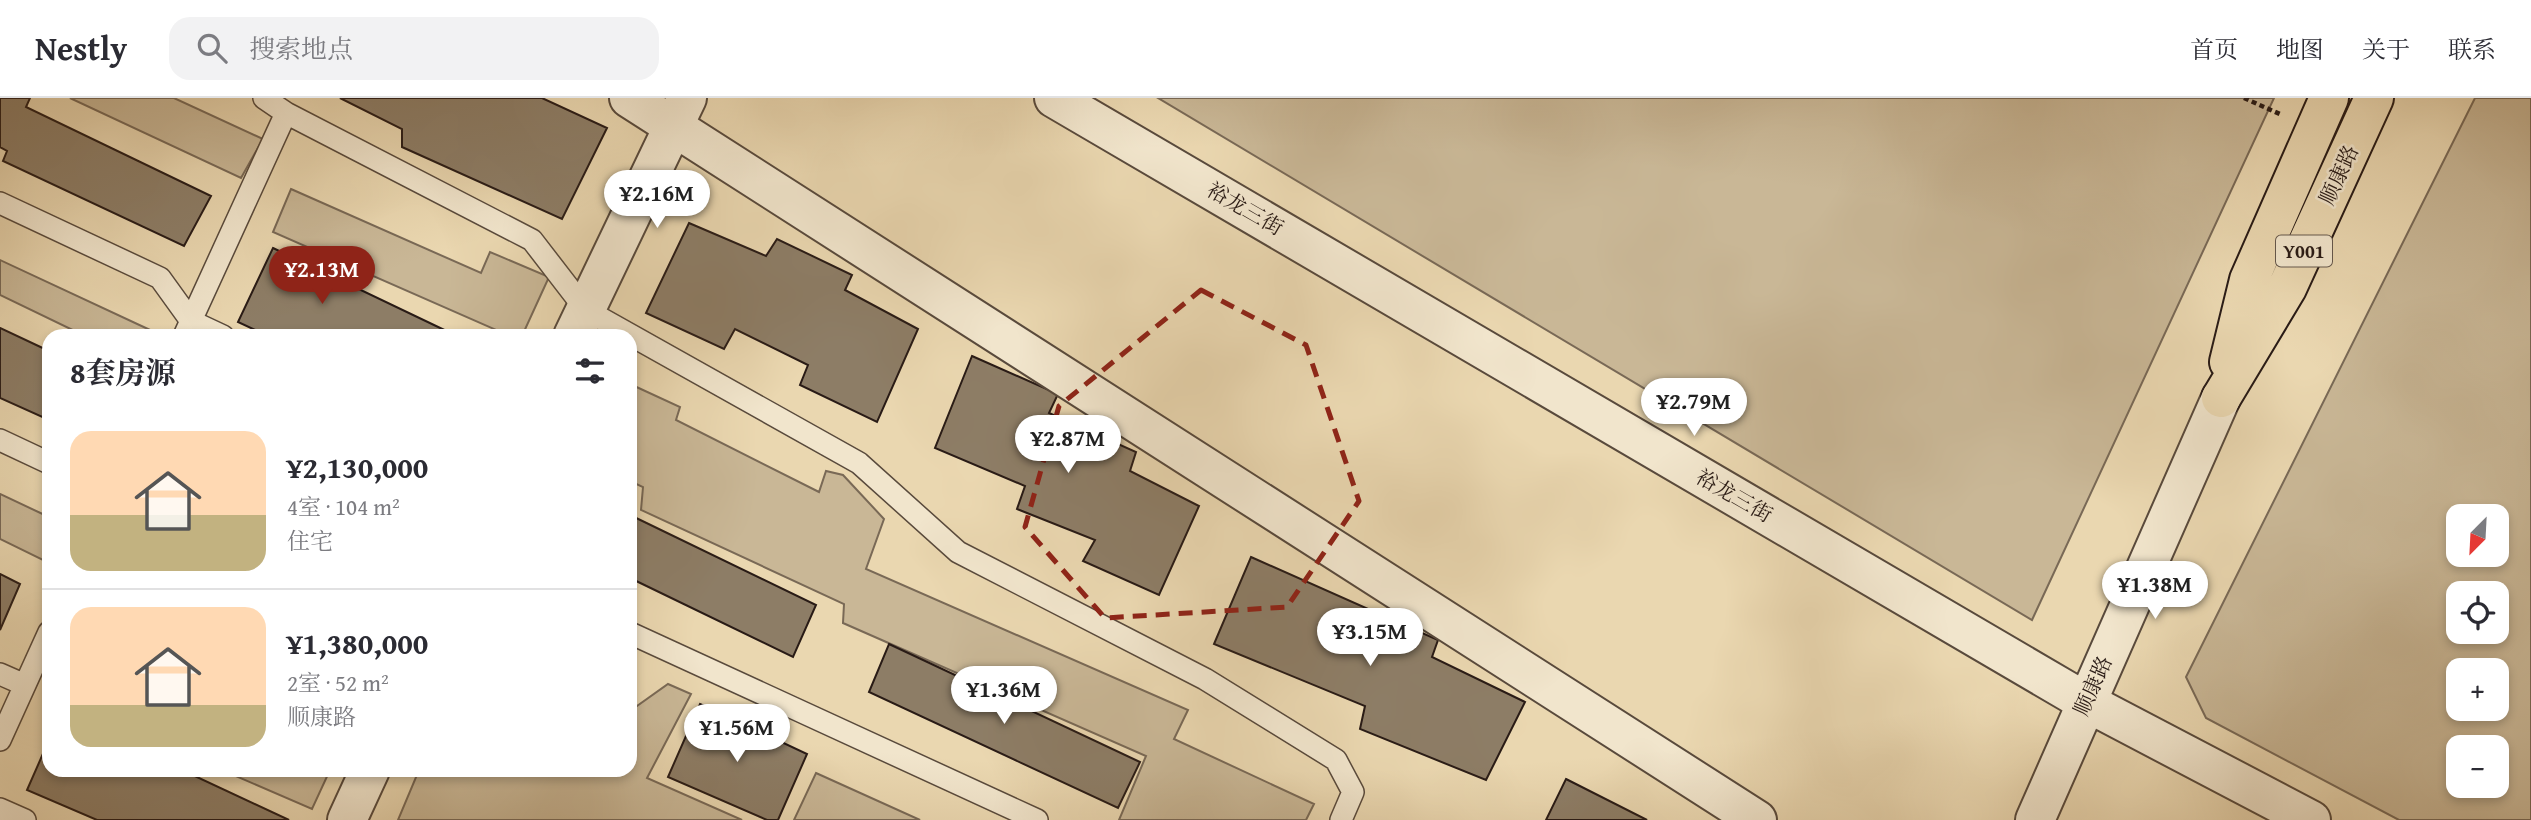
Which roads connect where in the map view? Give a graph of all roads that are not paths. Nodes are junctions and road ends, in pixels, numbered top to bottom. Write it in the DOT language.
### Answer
graph roads {
  1 [pos="264,98"];
  2 [pos="629,98"];
  3 [pos="1054,98"];
  4 [pos="2329,98"];
  5 [pos="2374,98"];
  6 [pos="681,112"];
  7 [pos="286,113"];
  8 [pos="0,203"];
  9 [pos="579,323"];
  10 [pos="188,329"];
  11 [pos="637,352"];
  12 [pos="2221,398"];
  13 [pos="0,440"];
  14 [pos="42,460"];
  15 [pos="637,636"];
  16 [pos="42,647"];
  17 [pos="0,674"];
  18 [pos="25,685"];
  19 [pos="2086,702"];
  20 [pos="0,740"];
  21 [pos="367,777"];
  22 [pos="0,809"];
  23 [pos="25,820"];
  24 [pos="347,820"];
  25 [pos="1037,820"];
  26 [pos="1341,820"];
  27 [pos="1757,820"];
  28 [pos="2035,820"];
  29 [pos="2311,820"];
  1 -- 7 [label="lane"];
  2 -- 6 [label="street"];
  3 -- 19 [label="street, 裕龙三街"];
  4 -- 12 [label="main road, 顺康路"];
  5 -- 12 [label="main road, 顺康路 / Y001"];
  6 -- 9 [label="street"];
  6 -- 27 [label="street"];
  7 -- 9 [label="lane"];
  7 -- 10 [label="lane"];
  8 -- 10 [label="lane"];
  11 -- 26 [label="lane"];
  12 -- 19 [label="street, 顺康路 / Y001"];
  13 -- 14 [label="lane"];
  15 -- 25 [label="lane"];
  16 -- 18 [label="lane"];
  17 -- 18 [label="lane"];
  18 -- 20 [label="lane"];
  19 -- 28 [label="street, 顺康路 / Y001"];
  19 -- 29 [label="street, 裕龙三街"];
  21 -- 24 [label="street"];
  22 -- 23 [label="lane"];
}
